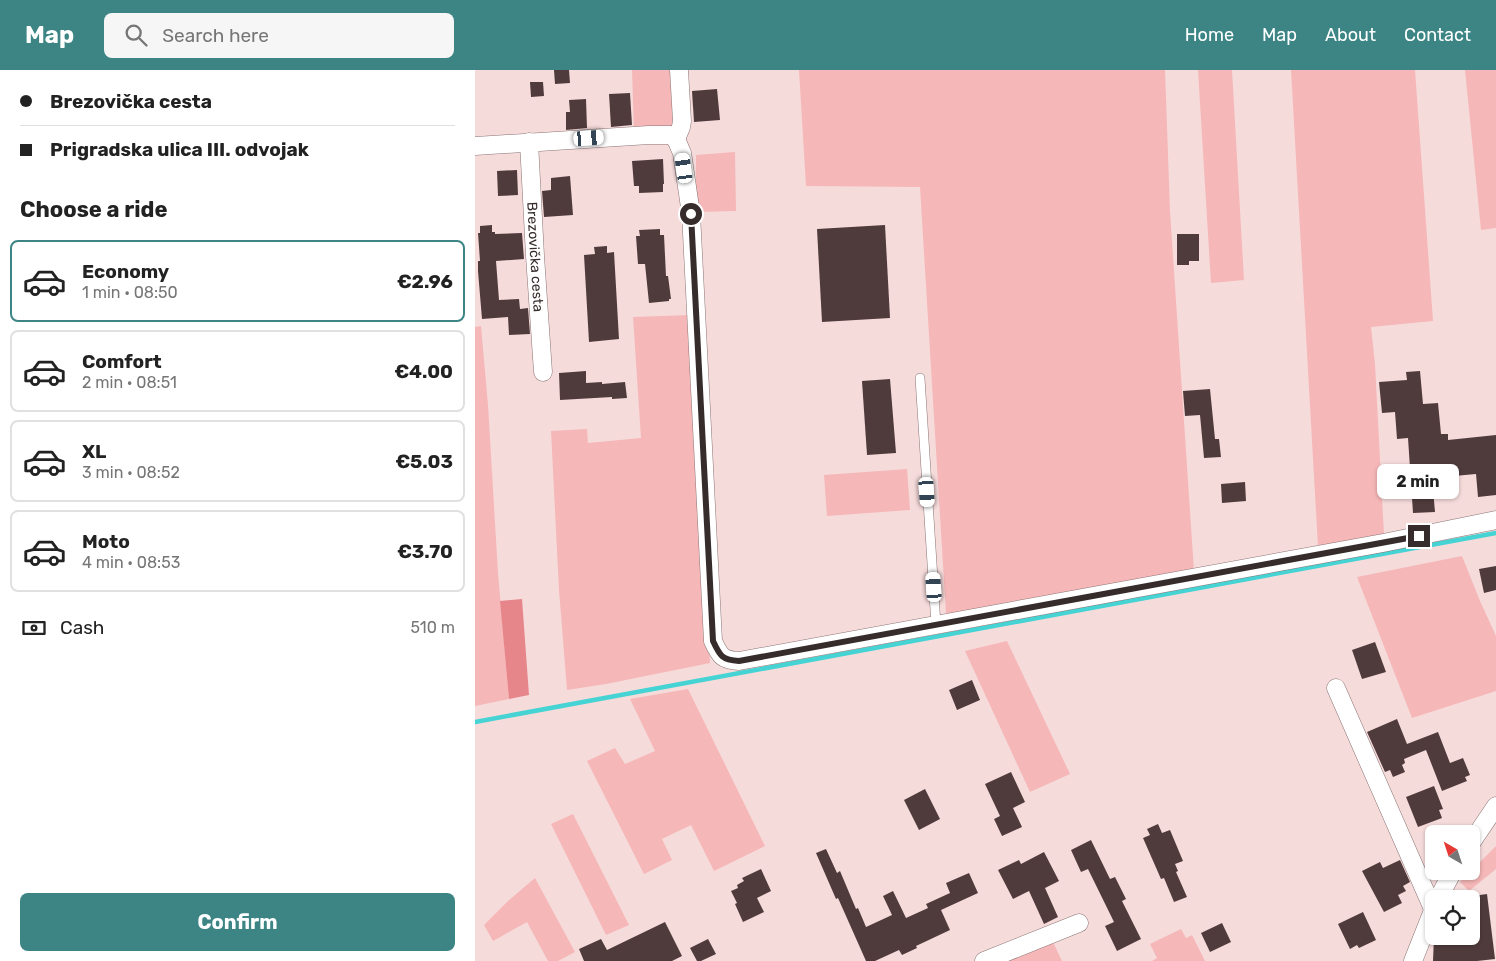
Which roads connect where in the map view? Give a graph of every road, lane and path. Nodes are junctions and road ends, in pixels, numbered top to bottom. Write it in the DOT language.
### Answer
graph roads {
  1 [pos="679,70"];
  2 [pos="676,139"];
  3 [pos="529,142"];
  4 [pos="475,146"];
  5 [pos="543,372"];
  6 [pos="919,378"];
  7 [pos="1496,520"];
  8 [pos="936,625"];
  9 [pos="1336,688"];
  10 [pos="1496,806"];
  11 [pos="1480,830"];
  12 [pos="1428,890"];
  13 [pos="1079,923"];
  14 [pos="1425,930"];
  15 [pos="984,961"];
  16 [pos="1413,961"];
  1 -- 2 [label="street"];
  2 -- 3 [label="street"];
  2 -- 8 [label="street"];
  3 -- 4 [label="street"];
  3 -- 5 [label="street, Brezovička cesta"];
  6 -- 8 [label="lane"];
  7 -- 8 [label="street"];
  9 -- 12 [label="street"];
  10 -- 11 [label="street"];
  13 -- 15 [label="street"];
  14 -- 16 [label="street"];
}
